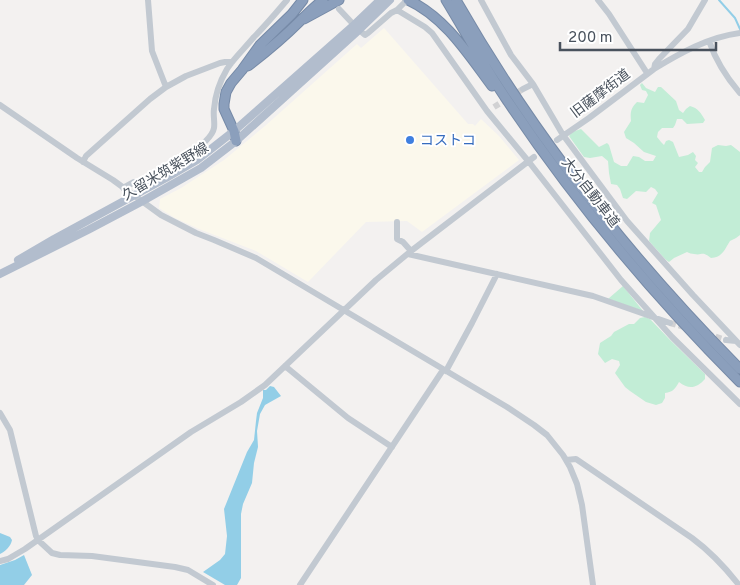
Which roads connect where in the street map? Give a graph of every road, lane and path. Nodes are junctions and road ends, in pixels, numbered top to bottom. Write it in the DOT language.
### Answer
graph roads {
  1 [pos="148,0"];
  2 [pos="287,0"];
  3 [pos="303,0"];
  4 [pos="314,0"];
  5 [pos="323,0"];
  6 [pos="380,0"];
  7 [pos="390,0"];
  8 [pos="446,0"];
  9 [pos="456,0"];
  10 [pos="481,0"];
  11 [pos="598,0"];
  12 [pos="705,0"];
  13 [pos="406,2"];
  14 [pos="339,4"];
  15 [pos="397,10"];
  16 [pos="292,14"];
  17 [pos="300,21"];
  18 [pos="357,27"];
  19 [pos="740,33"];
  20 [pos="709,41"];
  21 [pos="232,62"];
  22 [pos="654,68"];
  23 [pos="242,70"];
  24 [pos="647,73"];
  25 [pos="533,84"];
  26 [pos="166,87"];
  27 [pos="523,90"];
  28 [pos="740,93"];
  29 [pos="1,107"];
  30 [pos="494,107"];
  31 [pos="487,111"];
  32 [pos="234,131"];
  33 [pos="563,135"];
  34 [pos="556,140"];
  35 [pos="236,141"];
  36 [pos="540,147"];
  37 [pos="531,159"];
  38 [pos="83,162"];
  39 [pos="123,188"];
  40 [pos="135,196"];
  41 [pos="141,202"];
  42 [pos="397,222"];
  43 [pos="410,253"];
  44 [pos="0,273"];
  45 [pos="496,274"];
  46 [pos="344,311"];
  47 [pos="656,318"];
  48 [pos="670,322"];
  49 [pos="726,340"];
  50 [pos="738,343"];
  51 [pos="285,366"];
  52 [pos="740,369"];
  53 [pos="445,371"];
  54 [pos="740,382"];
  55 [pos="740,404"];
  56 [pos="0,413"];
  57 [pos="392,447"];
  58 [pos="566,460"];
  59 [pos="38,540"];
  60 [pos="0,561"];
  61 [pos="213,585"];
  62 [pos="300,585"];
  63 [pos="593,585"];
  64 [pos="739,585"];
  1 -- 26 [label="street"];
  2 -- 21 [label="street"];
  3 -- 16 [label="highway"];
  4 -- 16 [label="highway"];
  5 -- 17 [label="highway"];
  6 -- 18 [label="main road, 久留米筑紫野線"];
  7 -- 18 [label="main road, 久留米筑紫野線"];
  8 -- 36 [label="highway, 大分自動車道"];
  9 -- 52 [label="highway, 大分自動車道"];
  10 -- 25 [label="street"];
  11 -- 24 [label="street"];
  12 -- 22 [label="street, 旧薩摩街道"];
  13 -- 15 [label="street"];
  13 -- 36 [label="highway"];
  14 -- 17 [label="highway"];
  14 -- 18 [label="street"];
  15 -- 18 [label="street"];
  15 -- 31 [label="street"];
  16 -- 23 [label="highway"];
  17 -- 23 [label="highway"];
  18 -- 32 [label="main road, 久留米筑紫野線"];
  18 -- 35 [label="main road, 久留米筑紫野線"];
  19 -- 20 [label="street"];
  20 -- 22 [label="street"];
  20 -- 28 [label="street"];
  21 -- 26 [label="street"];
  21 -- 39 [label="street"];
  22 -- 24 [label="street, 旧薩摩街道"];
  23 -- 32 [label="highway"];
  24 -- 33 [label="street, 旧薩摩街道"];
  25 -- 27 [label="street"];
  25 -- 33 [label="street"];
  26 -- 38 [label="street"];
  29 -- 38 [label="street"];
  30 -- 31 [label="street"];
  31 -- 37 [label="street"];
  32 -- 35 [label="highway"];
  32 -- 40 [label="main road, 久留米筑紫野線"];
  33 -- 34 [label="street, 旧薩摩街道"];
  33 -- 50 [label="street"];
  35 -- 41 [label="main road, 久留米筑紫野線"];
  36 -- 54 [label="highway, 大分自動車道"];
  37 -- 43 [label="street"];
  37 -- 47 [label="street"];
  38 -- 39 [label="street"];
  39 -- 40 [label="street"];
  40 -- 41 [label="street"];
  40 -- 44 [label="main road, 久留米筑紫野線"];
  41 -- 44 [label="main road, 久留米筑紫野線"];
  41 -- 46 [label="street"];
  42 -- 43 [label="street"];
  43 -- 45 [label="street"];
  43 -- 46 [label="street"];
  45 -- 47 [label="street"];
  45 -- 53 [label="street"];
  46 -- 51 [label="street"];
  46 -- 53 [label="street"];
  47 -- 48 [label="street"];
  47 -- 55 [label="street"];
  49 -- 50 [label="street"];
  51 -- 57 [label="street"];
  51 -- 59 [label="street"];
  53 -- 57 [label="street"];
  53 -- 58 [label="street"];
  56 -- 59 [label="street"];
  57 -- 62 [label="street"];
  58 -- 63 [label="street"];
  58 -- 64 [label="street"];
  59 -- 60 [label="street"];
  59 -- 61 [label="street"];
}
